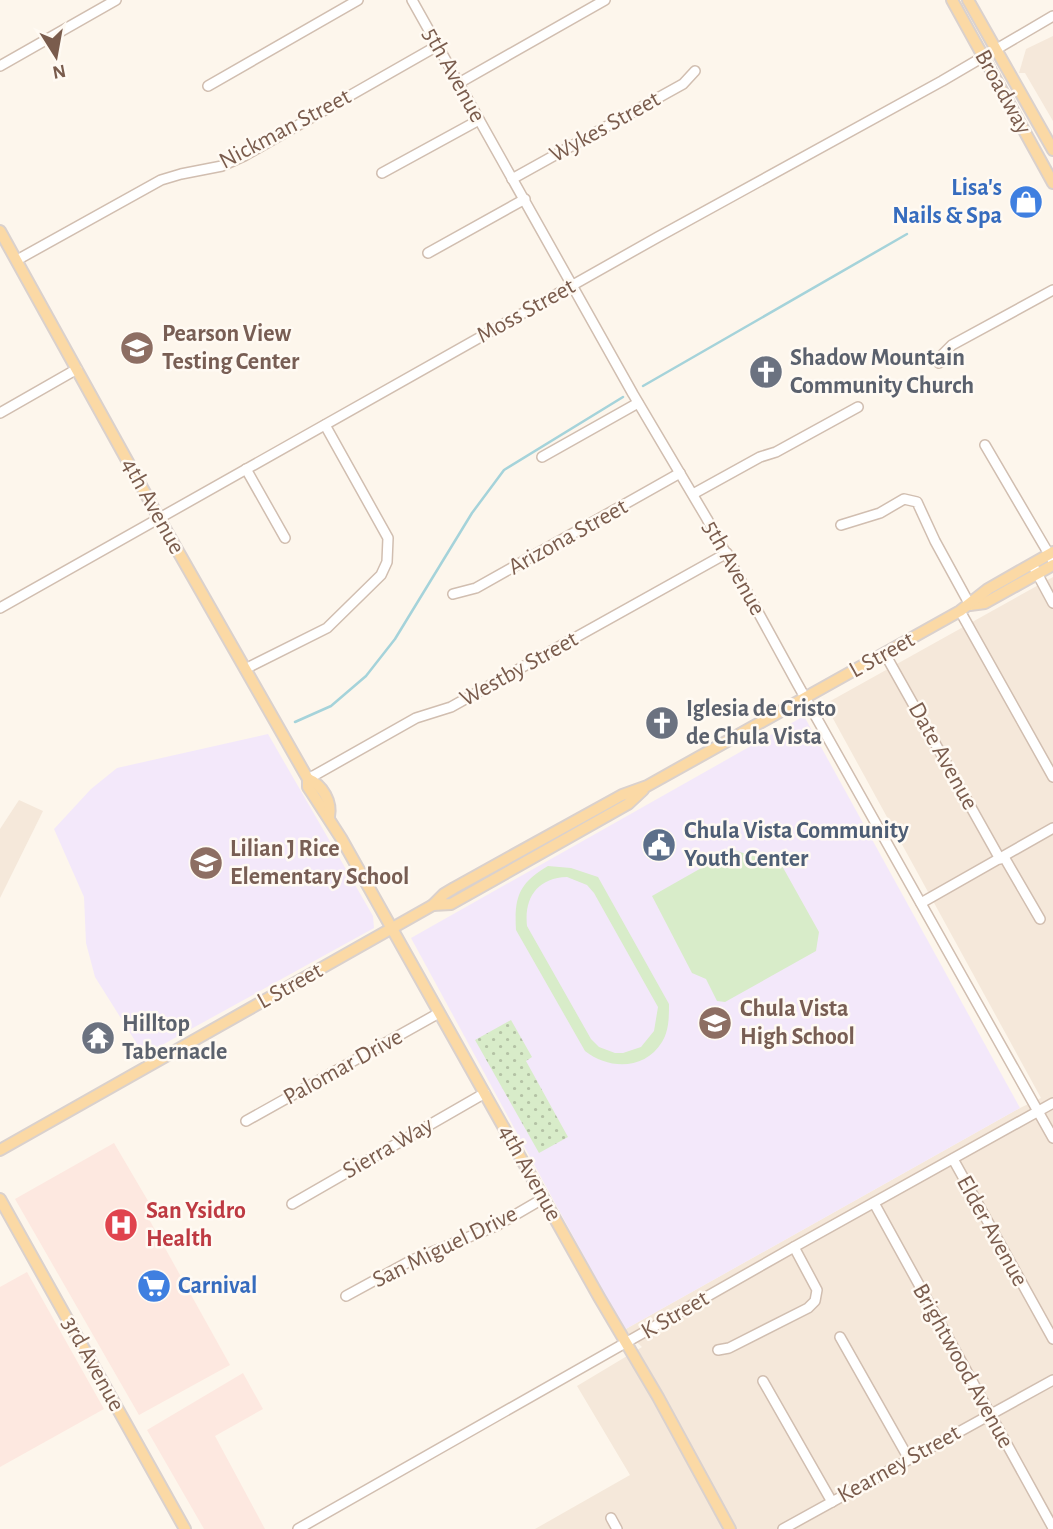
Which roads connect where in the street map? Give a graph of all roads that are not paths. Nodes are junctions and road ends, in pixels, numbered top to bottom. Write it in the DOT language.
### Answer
graph roads {
  1 [pos="116,0"];
  2 [pos="358,0"];
  3 [pos="412,0"];
  4 [pos="605,0"];
  5 [pos="952,0"];
  6 [pos="968,0"];
  7 [pos="1053,16"];
  8 [pos="437,46"];
  9 [pos="995,48"];
  10 [pos="983,55"];
  11 [pos="0,66"];
  12 [pos="695,71"];
  13 [pos="459,83"];
  14 [pos="208,86"];
  15 [pos="479,120"];
  16 [pos="1053,150"];
  17 [pos="382,173"];
  18 [pos="512,179"];
  19 [pos="1053,183"];
  20 [pos="525,199"];
  21 [pos="0,231"];
  22 [pos="428,253"];
  23 [pos="17,260"];
  24 [pos="573,285"];
  25 [pos="1053,290"];
  26 [pos="939,363"];
  27 [pos="77,369"];
  28 [pos="638,403"];
  29 [pos="858,407"];
  30 [pos="3,411"];
  31 [pos="325,425"];
  32 [pos="985,445"];
  33 [pos="542,457"];
  34 [pos="246,469"];
  35 [pos="680,473"];
  36 [pos="693,494"];
  37 [pos="159,518"];
  38 [pos="841,525"];
  39 [pos="285,538"];
  40 [pos="726,553"];
  41 [pos="1052,558"];
  42 [pos="1034,569"];
  43 [pos="453,594"];
  44 [pos="1053,603"];
  45 [pos="970,605"];
  46 [pos="0,608"];
  47 [pos="960,611"];
  48 [pos="885,654"];
  49 [pos="246,668"];
  50 [pos="805,698"];
  51 [pos="1053,777"];
  52 [pos="308,779"];
  53 [pos="1053,828"];
  54 [pos="1002,858"];
  55 [pos="921,903"];
  56 [pos="1040,919"];
  57 [pos="392,928"];
  58 [pos="439,1013"];
  59 [pos="485,1093"];
  60 [pos="1053,1103"];
  61 [pos="1038,1112"];
  62 [pos="246,1121"];
  63 [pos="1053,1138"];
  64 [pos="0,1150"];
  65 [pos="953,1159"];
  66 [pos="544,1198"];
  67 [pos="0,1199"];
  68 [pos="874,1203"];
  69 [pos="292,1204"];
  70 [pos="794,1247"];
  71 [pos="346,1296"];
  72 [pos="840,1337"];
  73 [pos="1053,1339"];
  74 [pos="626,1343"];
  75 [pos="718,1350"];
  76 [pos="1053,1380"];
  77 [pos="763,1381"];
  78 [pos="990,1414"];
  79 [pos="909,1459"];
  80 [pos="832,1502"];
  81 [pos="611,1518"];
  82 [pos="1053,1528"];
  83 [pos="186,1529"];
  84 [pos="298,1529"];
  85 [pos="617,1529"];
  86 [pos="730,1529"];
  87 [pos="783,1529"];
  1 -- 11 [label="street"];
  2 -- 14 [label="street"];
  3 -- 8 [label="street, 5th Avenue"];
  4 -- 13 [label="street"];
  5 -- 10 [label="main road, Broadway"];
  6 -- 9 [label="main road, Broadway"];
  7 -- 9 [label="street, Moss Street"];
  8 -- 13 [label="street, 5th Avenue"];
  8 -- 23 [label="street, Nickman Street"];
  9 -- 10 [label="street, Moss Street"];
  9 -- 16 [label="main road, Broadway"];
  10 -- 19 [label="main road, Broadway"];
  10 -- 24 [label="street, Moss Street"];
  12 -- 18 [label="street, Wykes Street"];
  13 -- 15 [label="street, 5th Avenue"];
  15 -- 17 [label="street"];
  15 -- 18 [label="street, 5th Avenue"];
  18 -- 20 [label="street, 5th Avenue"];
  20 -- 22 [label="street"];
  20 -- 24 [label="street, 5th Avenue"];
  21 -- 23 [label="main road, 4th Avenue"];
  23 -- 27 [label="main road, 4th Avenue"];
  24 -- 28 [label="street, 5th Avenue"];
  24 -- 31 [label="street, Moss Street"];
  25 -- 26 [label="street"];
  27 -- 30 [label="street"];
  27 -- 37 [label="main road, 4th Avenue"];
  28 -- 33 [label="street"];
  28 -- 35 [label="street, 5th Avenue"];
  29 -- 36 [label="street"];
  31 -- 34 [label="street, Moss Street"];
  31 -- 49 [label="street"];
  32 -- 41 [label="street"];
  34 -- 37 [label="street, Moss Street"];
  34 -- 39 [label="street"];
  35 -- 36 [label="street, 5th Avenue"];
  35 -- 43 [label="street, Arizona Street"];
  36 -- 40 [label="street, 5th Avenue"];
  37 -- 46 [label="street, Moss Street"];
  37 -- 49 [label="main road, 4th Avenue"];
  38 -- 45 [label="street"];
  40 -- 50 [label="street, 5th Avenue"];
  40 -- 52 [label="street, Westby Street"];
  41 -- 42 [label="main road, L Street"];
  42 -- 44 [label="street"];
  42 -- 45 [label="main road, L Street"];
  45 -- 47 [label="main road, L Street"];
  47 -- 48 [label="main road, L Street"];
  47 -- 51 [label="street"];
  48 -- 50 [label="main road, L Street"];
  48 -- 54 [label="street, Date Avenue"];
  49 -- 52 [label="main road, 4th Avenue"];
  50 -- 55 [label="street, 5th Avenue"];
  50 -- 57 [label="main road, L Street"];
  52 -- 57 [label="main road, 4th Avenue"];
  53 -- 54 [label="street"];
  54 -- 55 [label="street"];
  54 -- 56 [label="street, Date Avenue"];
  55 -- 61 [label="street, 5th Avenue"];
  57 -- 58 [label="main road, 4th Avenue"];
  57 -- 64 [label="main road, L Street"];
  58 -- 59 [label="main road, 4th Avenue"];
  58 -- 62 [label="street, Palomar Drive"];
  59 -- 66 [label="main road, 4th Avenue"];
  59 -- 69 [label="street, Sierra Way"];
  60 -- 61 [label="street, K Street"];
  61 -- 63 [label="street, 5th Avenue"];
  61 -- 65 [label="street, K Street"];
  65 -- 68 [label="street, K Street"];
  65 -- 73 [label="street, Elder Avenue"];
  66 -- 71 [label="street, San Miguel Drive"];
  66 -- 74 [label="main road, 4th Avenue"];
  67 -- 83 [label="main road, 3rd Avenue"];
  68 -- 70 [label="street, K Street"];
  68 -- 78 [label="street, Brightwood Avenue"];
  70 -- 74 [label="street, K Street"];
  70 -- 75 [label="street"];
  72 -- 79 [label="street"];
  74 -- 84 [label="street, K Street"];
  74 -- 86 [label="main road, 4th Avenue"];
  76 -- 78 [label="street, Kearney Street"];
  77 -- 80 [label="street"];
  78 -- 79 [label="street, Kearney Street"];
  78 -- 82 [label="street, Brightwood Avenue"];
  79 -- 80 [label="street, Kearney Street"];
  80 -- 87 [label="street, Kearney Street"];
  81 -- 85 [label="street"];
}
